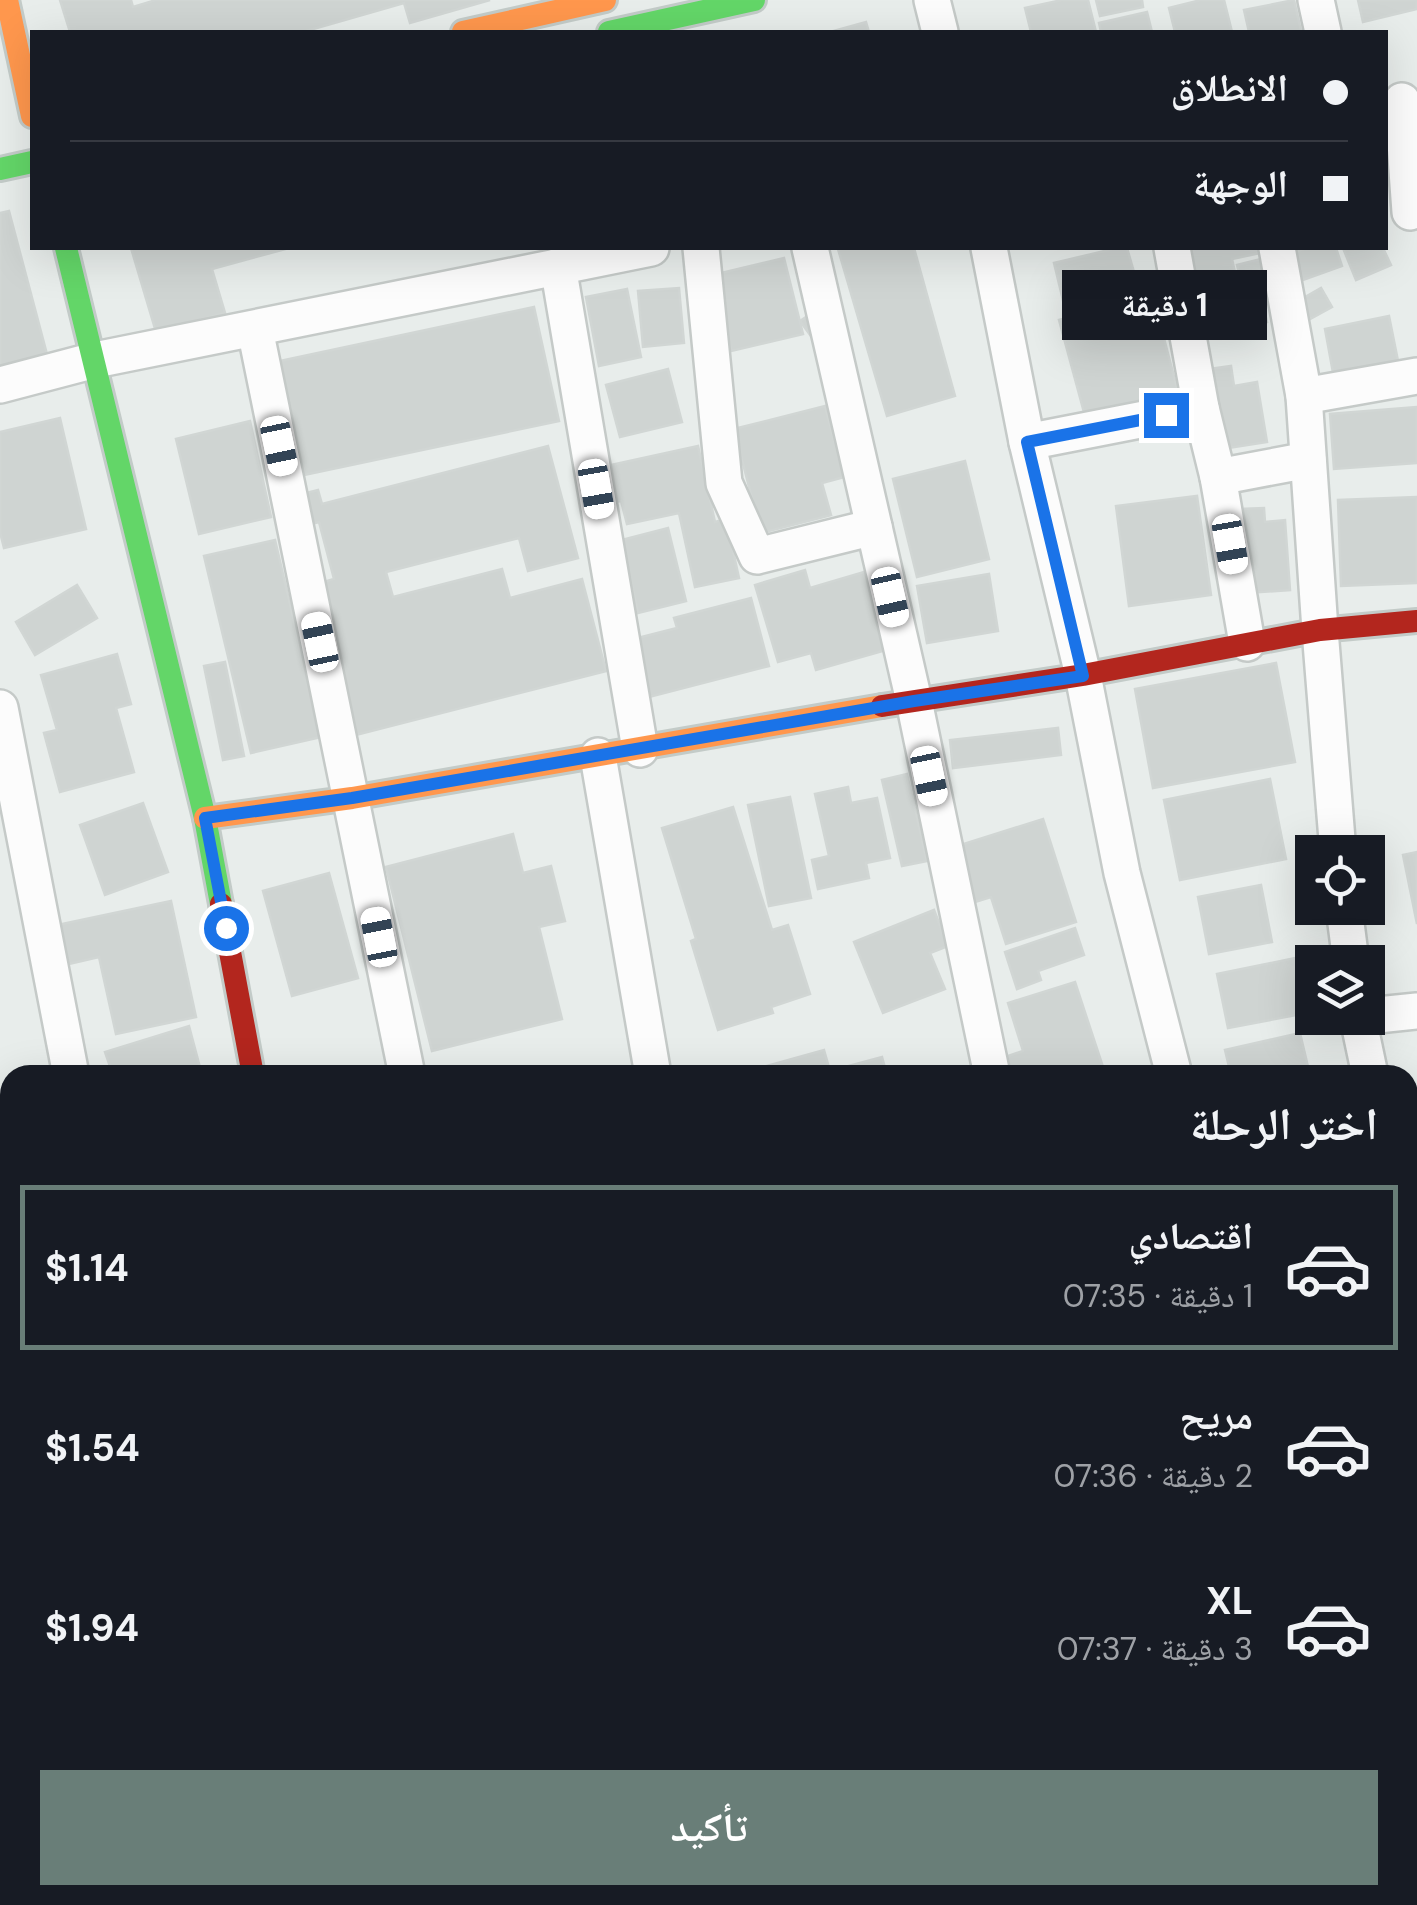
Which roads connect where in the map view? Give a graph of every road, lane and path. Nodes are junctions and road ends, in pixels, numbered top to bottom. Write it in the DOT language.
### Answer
graph roads {
  1 [pos="7,0"];
  2 [pos="605,0"];
  3 [pos="754,0"];
  4 [pos="932,0"];
  5 [pos="1316,0"];
  6 [pos="472,30"];
  7 [pos="618,30"];
  8 [pos="940,30"];
  9 [pos="1323,30"];
  10 [pos="1401,100"];
  11 [pos="30,107"];
  12 [pos="30,162"];
  13 [pos="0,169"];
  14 [pos="1404,215"];
  15 [pos="67,250"];
  16 [pos="641,250"];
  17 [pos="702,250"];
  18 [pos="810,250"];
  19 [pos="989,250"];
  20 [pos="1172,250"];
  21 [pos="1277,250"];
  22 [pos="558,266"];
  23 [pos="255,329"];
  24 [pos="96,360"];
  25 [pos="1417,376"];
  26 [pos="0,386"];
  27 [pos="1304,396"];
  28 [pos="1201,408"];
  29 [pos="1027,442"];
  30 [pos="1308,460"];
  31 [pos="1218,477"];
  32 [pos="874,527"];
  33 [pos="1417,621"];
  34 [pos="1320,630"];
  35 [pos="1247,644"];
  36 [pos="1083,676"];
  37 [pos="914,701"];
  38 [pos="0,708"];
  39 [pos="640,749"];
  40 [pos="598,756"];
  41 [pos="352,798"];
  42 [pos="205,818"];
  43 [pos="1337,835"];
  44 [pos="1417,1011"];
  45 [pos="1385,1014"];
  46 [pos="1362,1035"];
  47 [pos="69,1065"];
  48 [pos="251,1065"];
  49 [pos="404,1065"];
  50 [pos="651,1065"];
  51 [pos="990,1065"];
  52 [pos="1171,1065"];
  53 [pos="1368,1065"];
  1 -- 11 [label="street"];
  2 -- 6 [label="street"];
  3 -- 7 [label="street"];
  4 -- 8 [label="street"];
  5 -- 9 [label="street"];
  10 -- 14 [label="street"];
  12 -- 13 [label="street"];
  15 -- 24 [label="street"];
  16 -- 22 [label="street"];
  17 -- 32 [label="street"];
  18 -- 32 [label="street"];
  19 -- 29 [label="street"];
  20 -- 28 [label="street"];
  21 -- 27 [label="street"];
  22 -- 23 [label="street"];
  22 -- 39 [label="street"];
  23 -- 24 [label="street"];
  23 -- 41 [label="street"];
  24 -- 26 [label="street"];
  24 -- 42 [label="street"];
  25 -- 27 [label="street"];
  27 -- 30 [label="street"];
  28 -- 29 [label="street"];
  28 -- 31 [label="street"];
  29 -- 36 [label="street"];
  30 -- 31 [label="street"];
  30 -- 34 [label="street"];
  31 -- 35 [label="street"];
  32 -- 37 [label="street"];
  33 -- 34 [label="street"];
  34 -- 35 [label="street"];
  34 -- 43 [label="street"];
  35 -- 36 [label="street"];
  36 -- 37 [label="street"];
  36 -- 52 [label="street"];
  37 -- 39 [label="street"];
  37 -- 51 [label="street"];
  38 -- 47 [label="street"];
  39 -- 40 [label="street"];
  40 -- 41 [label="street"];
  40 -- 50 [label="street"];
  41 -- 42 [label="street"];
  41 -- 49 [label="street"];
  42 -- 48 [label="street"];
  44 -- 45 [label="street"];
  46 -- 53 [label="street"];
}
